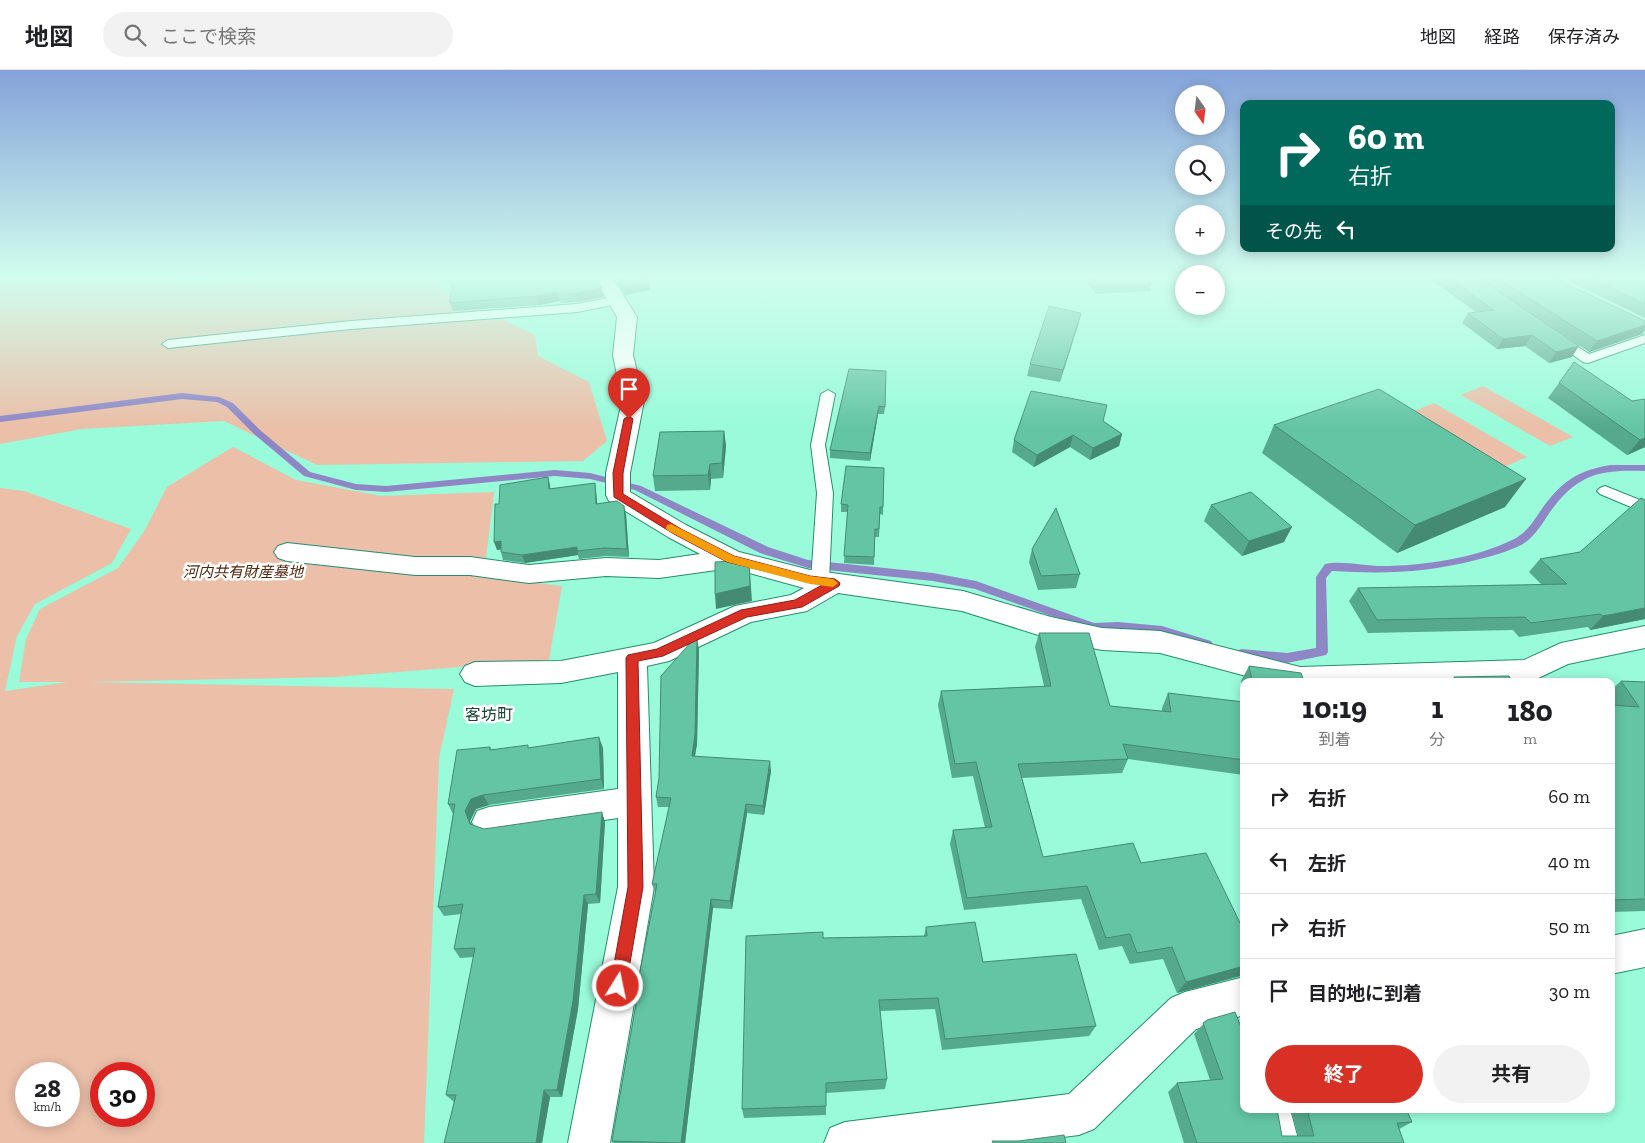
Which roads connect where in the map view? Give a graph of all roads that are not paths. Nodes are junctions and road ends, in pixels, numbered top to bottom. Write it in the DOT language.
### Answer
graph roads {
  1 [pos="329,327"];
  2 [pos="626,327"];
  3 [pos="1642,329"];
  4 [pos="1549,333"];
  5 [pos="168,344"];
  6 [pos="828,394"];
  7 [pos="1605,491"];
  8 [pos="1645,508"];
  9 [pos="286,552"];
  10 [pos="731,559"];
  11 [pos="827,582"];
  12 [pos="1645,637"];
  13 [pos="632,658"];
  14 [pos="475,674"];
  15 [pos="1293,678"];
  16 [pos="1351,678"];
  17 [pos="634,801"];
  18 [pos="489,822"];
  19 [pos="1645,948"];
  20 [pos="1615,954"];
  21 [pos="1240,997"];
  22 [pos="1279,1113"];
  23 [pos="589,1143"];
  24 [pos="846,1143"];
  25 [pos="1285,1143"];
  1 -- 5 [label="lane"];
  2 -- 10 [label="street"];
  3 -- 4 [label="lane"];
  6 -- 11 [label="lane"];
  7 -- 8 [label="lane"];
  9 -- 10 [label="street"];
  10 -- 11 [label="street"];
  11 -- 13 [label="street"];
  11 -- 15 [label="street"];
  12 -- 16 [label="street"];
  13 -- 14 [label="street"];
  13 -- 17 [label="street"];
  17 -- 18 [label="street"];
  17 -- 23 [label="street"];
  19 -- 20 [label="street"];
  21 -- 24 [label="street"];
  22 -- 25 [label="lane"];
}
